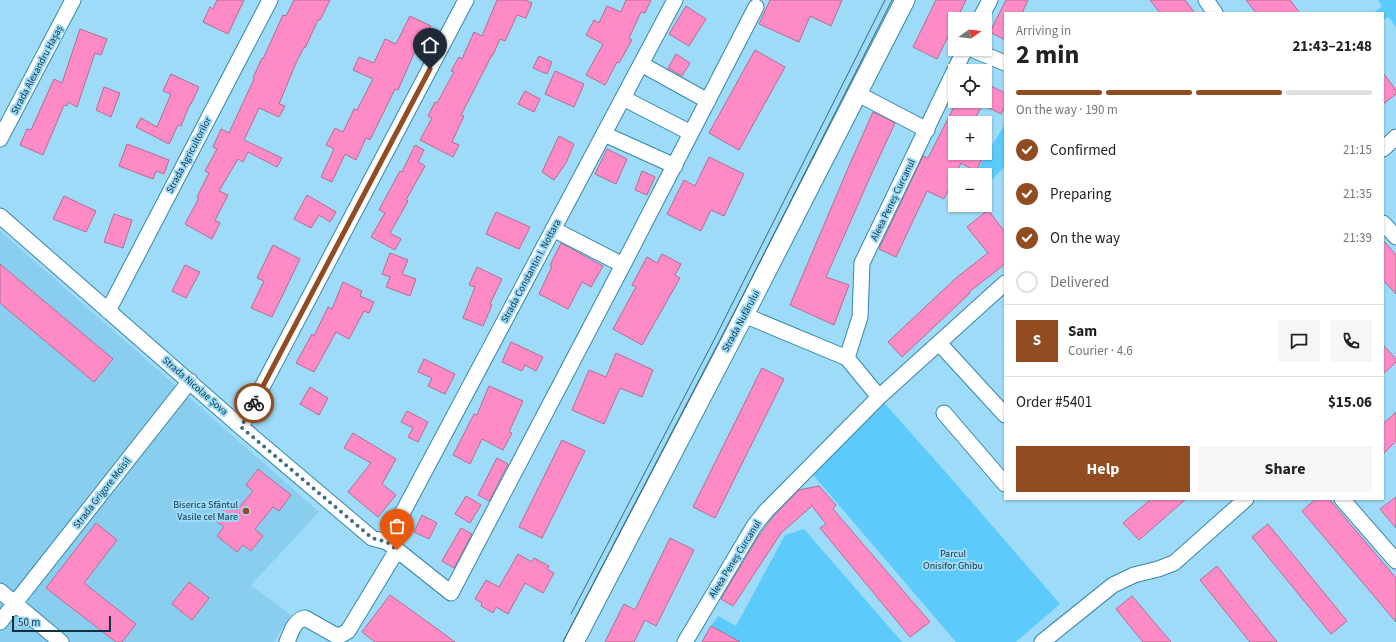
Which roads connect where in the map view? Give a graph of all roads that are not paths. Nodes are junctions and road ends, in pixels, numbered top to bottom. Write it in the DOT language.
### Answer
graph roads {
  1 [pos="73,0"];
  2 [pos="270,0"];
  3 [pos="466,0"];
  4 [pos="675,0"];
  5 [pos="905,0"];
  6 [pos="990,0"];
  7 [pos="1206,0"];
  8 [pos="756,7"];
  9 [pos="984,12"];
  10 [pos="1214,12"];
  11 [pos="962,56"];
  12 [pos="988,56"];
  13 [pos="1004,63"];
  14 [pos="641,64"];
  15 [pos="858,94"];
  16 [pos="623,98"];
  17 [pos="708,101"];
  18 [pos="926,130"];
  19 [pos="691,133"];
  20 [pos="604,134"];
  21 [pos="1396,137"];
  22 [pos="0,139"];
  23 [pos="1384,148"];
  24 [pos="674,166"];
  25 [pos="0,216"];
  26 [pos="1384,224"];
  27 [pos="553,229"];
  28 [pos="1396,237"];
  29 [pos="623,265"];
  30 [pos="1004,284"];
  31 [pos="108,311"];
  32 [pos="744,315"];
  33 [pos="939,343"];
  34 [pos="847,358"];
  35 [pos="190,381"];
  36 [pos="879,397"];
  37 [pos="944,412"];
  38 [pos="1004,414"];
  39 [pos="241,427"];
  40 [pos="1004,483"];
  41 [pos="1245,500"];
  42 [pos="1343,500"];
  43 [pos="392,546"];
  44 [pos="1396,561"];
  45 [pos="0,591"];
  46 [pos="15,604"];
  47 [pos="0,622"];
  48 [pos="61,642"];
  49 [pos="287,642"];
  50 [pos="574,642"];
  51 [pos="685,642"];
  52 [pos="1042,642"];
  1 -- 22 [label="street, Strada Alexandru Hașaș"];
  2 -- 31 [label="street, Strada Agricultorilor"];
  3 -- 39 [label="street"];
  4 -- 14 [label="street, Strada Constantin I. Nottara"];
  5 -- 15 [label="main road, Strada Nufărului"];
  6 -- 9 [label="street"];
  7 -- 10 [label="street"];
  8 -- 17 [label="street"];
  11 -- 18 [label="street, Aleea Peneș Curcanul"];
  12 -- 13 [label="street"];
  14 -- 16 [label="street, Strada Constantin I. Nottara"];
  14 -- 17 [label="street"];
  15 -- 18 [label="street"];
  15 -- 32 [label="main road, Strada Nufărului"];
  16 -- 19 [label="street"];
  16 -- 20 [label="street, Strada Constantin I. Nottara"];
  17 -- 19 [label="street"];
  18 -- 34 [label="street, Aleea Peneș Curcanul"];
  19 -- 24 [label="street"];
  20 -- 24 [label="street"];
  20 -- 27 [label="street, Strada Constantin I. Nottara"];
  21 -- 23 [label="street"];
  24 -- 29 [label="street"];
  25 -- 31 [label="street, Strada Nicolae Șova"];
  26 -- 28 [label="street"];
  27 -- 29 [label="street"];
  27 -- 43 [label="street, Strada Constantin I. Nottara"];
  29 -- 43 [label="street, Strada Nicolae Șova"];
  30 -- 33 [label="street, Aleea Peneș Curcanul"];
  31 -- 35 [label="street, Strada Nicolae Șova"];
  32 -- 34 [label="street"];
  32 -- 50 [label="main road, Strada Nufărului"];
  33 -- 36 [label="street, Aleea Peneș Curcanul"];
  33 -- 38 [label="street"];
  34 -- 36 [label="street"];
  35 -- 39 [label="street, Strada Nicolae Șova"];
  35 -- 46 [label="street, Strada Grigore Moisil"];
  36 -- 51 [label="street, Aleea Peneș Curcanul"];
  37 -- 40 [label="street"];
  39 -- 43 [label="street, Strada Nicolae Șova"];
  41 -- 52 [label="street"];
  42 -- 44 [label="street"];
  43 -- 49 [label="street, Strada Constantin I. Nottara"];
  45 -- 46 [label="street"];
  46 -- 47 [label="street, Strada Grigore Moisil"];
  46 -- 48 [label="street"];
}
